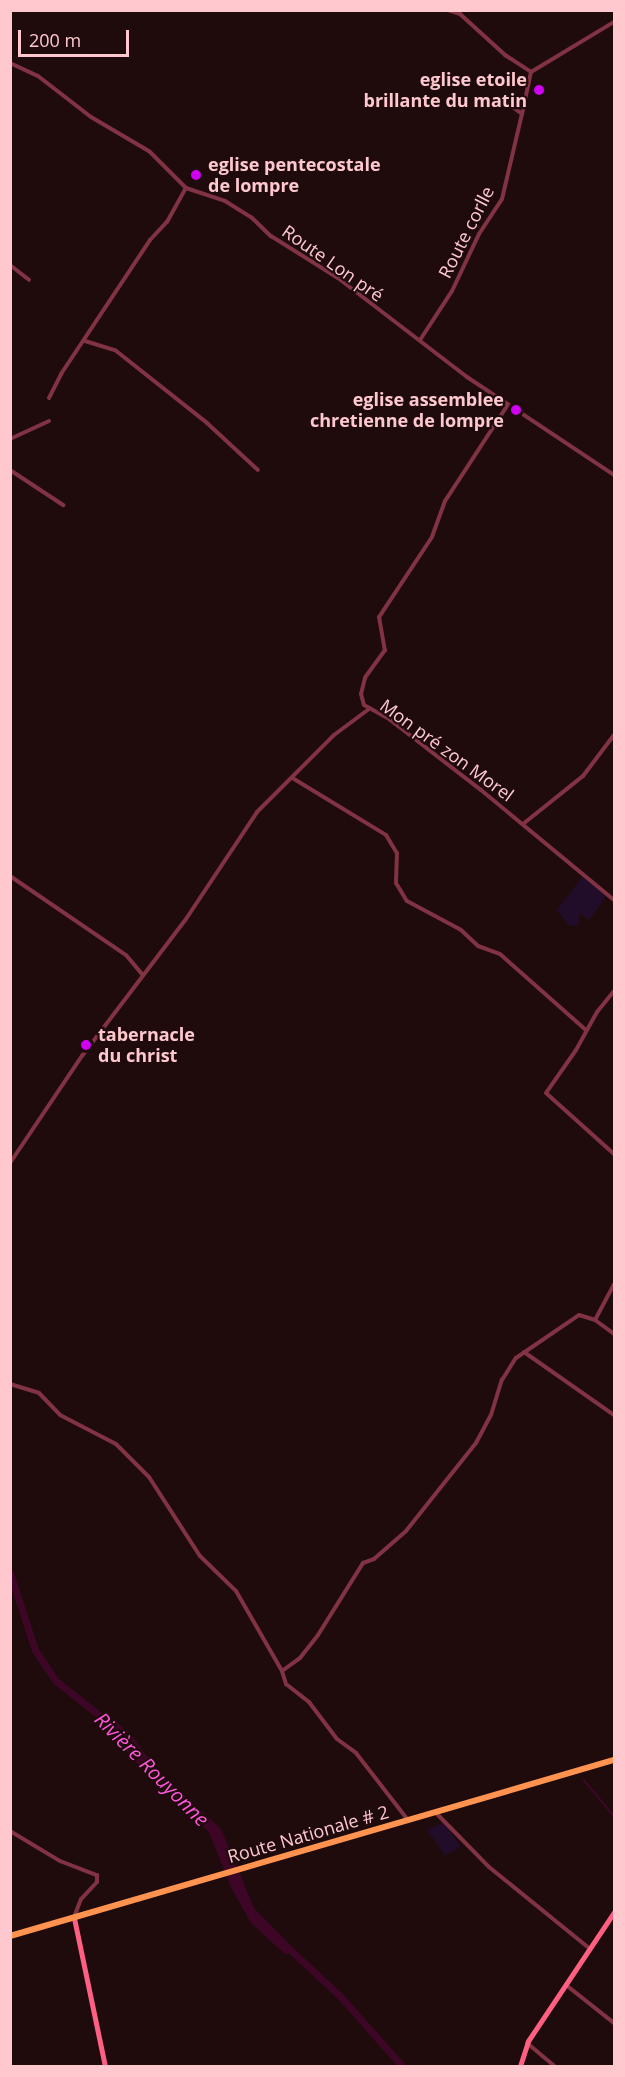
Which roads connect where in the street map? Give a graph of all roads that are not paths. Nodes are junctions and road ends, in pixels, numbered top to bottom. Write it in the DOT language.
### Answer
graph roads {
  1 [pos="448,10"];
  2 [pos="615,22"];
  3 [pos="10,63"];
  4 [pos="531,72"];
  5 [pos="506,102"];
  6 [pos="522,114"];
  7 [pos="186,188"];
  8 [pos="10,265"];
  9 [pos="29,280"];
  10 [pos="420,340"];
  11 [pos="85,341"];
  12 [pos="50,398"];
  13 [pos="507,405"];
  14 [pos="49,421"];
  15 [pos="10,439"];
  16 [pos="10,470"];
  17 [pos="258,470"];
  18 [pos="615,475"];
  19 [pos="63,505"];
  20 [pos="369,709"];
  21 [pos="615,735"];
  22 [pos="294,779"];
  23 [pos="523,824"];
  24 [pos="10,876"];
  25 [pos="615,900"];
  26 [pos="142,974"];
  27 [pos="615,991"];
  28 [pos="586,1030"];
  29 [pos="615,1154"];
  30 [pos="10,1162"];
  31 [pos="615,1285"];
  32 [pos="595,1320"];
  33 [pos="615,1334"];
  34 [pos="524,1352"];
  35 [pos="10,1384"];
  36 [pos="615,1415"];
  37 [pos="282,1671"];
  38 [pos="615,1760"];
  39 [pos="437,1814"];
  40 [pos="408,1821"];
  41 [pos="10,1831"];
  42 [pos="614,1914"];
  43 [pos="74,1918"];
  44 [pos="10,1936"];
  45 [pos="590,1948"];
  46 [pos="566,1985"];
  47 [pos="615,2023"];
  48 [pos="527,2043"];
  49 [pos="105,2067"];
  50 [pos="520,2067"];
  51 [pos="554,2067"];
  1 -- 4 [label="street"];
  2 -- 4 [label="street"];
  3 -- 7 [label="street, Route Lon pré"];
  4 -- 6 [label="street, Route corlle"];
  5 -- 6 [label="street"];
  6 -- 10 [label="street, Route corlle"];
  7 -- 10 [label="street, Route Lon pré"];
  7 -- 11 [label="street"];
  8 -- 9 [label="street"];
  10 -- 13 [label="street, Route Lon pré"];
  11 -- 12 [label="street"];
  11 -- 17 [label="street"];
  13 -- 18 [label="street, Route Lon pré"];
  13 -- 20 [label="street, Mon pré zon Morel"];
  14 -- 15 [label="street"];
  16 -- 19 [label="street"];
  20 -- 22 [label="street"];
  20 -- 23 [label="street, Mon pré zon Morel"];
  21 -- 23 [label="street"];
  22 -- 26 [label="street"];
  22 -- 28 [label="street"];
  23 -- 25 [label="street, Mon pré zon Morel"];
  24 -- 26 [label="street"];
  26 -- 30 [label="street"];
  27 -- 28 [label="street"];
  28 -- 29 [label="street"];
  31 -- 32 [label="street"];
  32 -- 33 [label="street"];
  32 -- 34 [label="street"];
  34 -- 36 [label="street"];
  34 -- 37 [label="street"];
  35 -- 37 [label="street"];
  37 -- 40 [label="street"];
  38 -- 39 [label="main road, Route Nationale # 2"];
  39 -- 40 [label="main road, Route Nationale # 2"];
  39 -- 45 [label="street"];
  40 -- 43 [label="main road, Route Nationale # 2"];
  41 -- 43 [label="street"];
  42 -- 45 [label="main road"];
  43 -- 44 [label="main road, Route Nationale # 2"];
  43 -- 49 [label="main road"];
  45 -- 46 [label="main road"];
  46 -- 47 [label="street"];
  46 -- 48 [label="main road"];
  48 -- 50 [label="main road"];
  48 -- 51 [label="street"];
}
